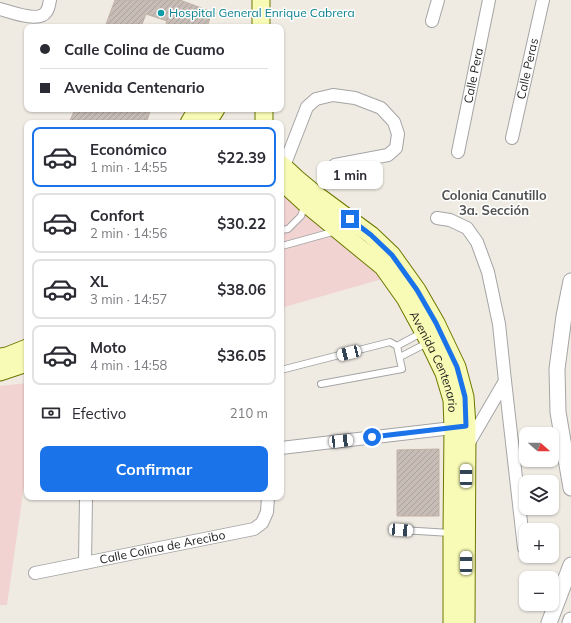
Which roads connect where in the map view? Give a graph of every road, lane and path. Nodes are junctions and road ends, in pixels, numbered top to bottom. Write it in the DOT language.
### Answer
graph roads {
  1 [pos="50,0"];
  2 [pos="438,0"];
  3 [pos="489,0"];
  4 [pos="543,0"];
  5 [pos="261,3"];
  6 [pos="0,9"];
  7 [pos="432,21"];
  8 [pos="249,24"];
  9 [pos="261,24"];
  10 [pos="512,138"];
  11 [pos="458,152"];
  12 [pos="334,165"];
  13 [pos="284,169"];
  14 [pos="284,175"];
  15 [pos="284,177"];
  16 [pos="305,203"];
  17 [pos="437,218"];
  18 [pos="284,230"];
  19 [pos="339,230"];
  20 [pos="284,244"];
  21 [pos="571,280"];
  22 [pos="432,333"];
  23 [pos="397,346"];
  24 [pos="24,349"];
  25 [pos="0,357"];
  26 [pos="400,357"];
  27 [pos="24,364"];
  28 [pos="284,369"];
  29 [pos="0,372"];
  30 [pos="505,381"];
  31 [pos="321,384"];
  32 [pos="460,427"];
  33 [pos="466,447"];
  34 [pos="284,448"];
  35 [pos="453,464"];
  36 [pos="571,488"];
  37 [pos="86,500"];
  38 [pos="268,500"];
  39 [pos="521,523"];
  40 [pos="401,530"];
  41 [pos="459,533"];
  42 [pos="85,563"];
  43 [pos="571,565"];
  44 [pos="35,574"];
  45 [pos="565,601"];
  46 [pos="571,620"];
  47 [pos="452,623"];
  48 [pos="466,623"];
  49 [pos="549,623"];
  50 [pos="570,623"];
  1 -- 6 [label="street"];
  2 -- 7 [label="street"];
  3 -- 11 [label="street, Calle Pera"];
  4 -- 10 [label="street, Calle Peras"];
  5 -- 8 [label="main road"];
  5 -- 9 [label="main road"];
  12 -- 13 [label="street"];
  14 -- 22 [label="main road, Avenida Centenario"];
  15 -- 16 [label="main road, Avenida Centenario"];
  16 -- 18 [label="lane"];
  16 -- 19 [label="main road, Avenida Centenario"];
  17 -- 30 [label="street"];
  19 -- 20 [label="lane"];
  19 -- 22 [label="main road, Avenida Centenario"];
  21 -- 36 [label="street"];
  22 -- 23 [label="lane"];
  22 -- 26 [label="lane"];
  22 -- 32 [label="main road, Avenida Centenario"];
  23 -- 26 [label="lane"];
  23 -- 28 [label="lane"];
  24 -- 25 [label="main road"];
  26 -- 31 [label="lane"];
  27 -- 29 [label="main road"];
  30 -- 33 [label="street"];
  30 -- 39 [label="street"];
  32 -- 33 [label="main road, Avenida Centenario"];
  32 -- 34 [label="street"];
  32 -- 35 [label="main road, Avenida Centenario"];
  33 -- 35 [label="street"];
  33 -- 41 [label="main road, Avenida Centenario"];
  35 -- 41 [label="main road, Avenida Centenario"];
  37 -- 42 [label="street"];
  38 -- 42 [label="street, Calle Colina de Arecibo"];
  40 -- 41 [label="lane"];
  41 -- 47 [label="main road, Avenida Centenario"];
  41 -- 48 [label="main road, Avenida Centenario"];
  42 -- 44 [label="street, Calle Colina de Arecibo"];
  43 -- 45 [label="street"];
  45 -- 49 [label="street"];
  46 -- 50 [label="street"];
}
